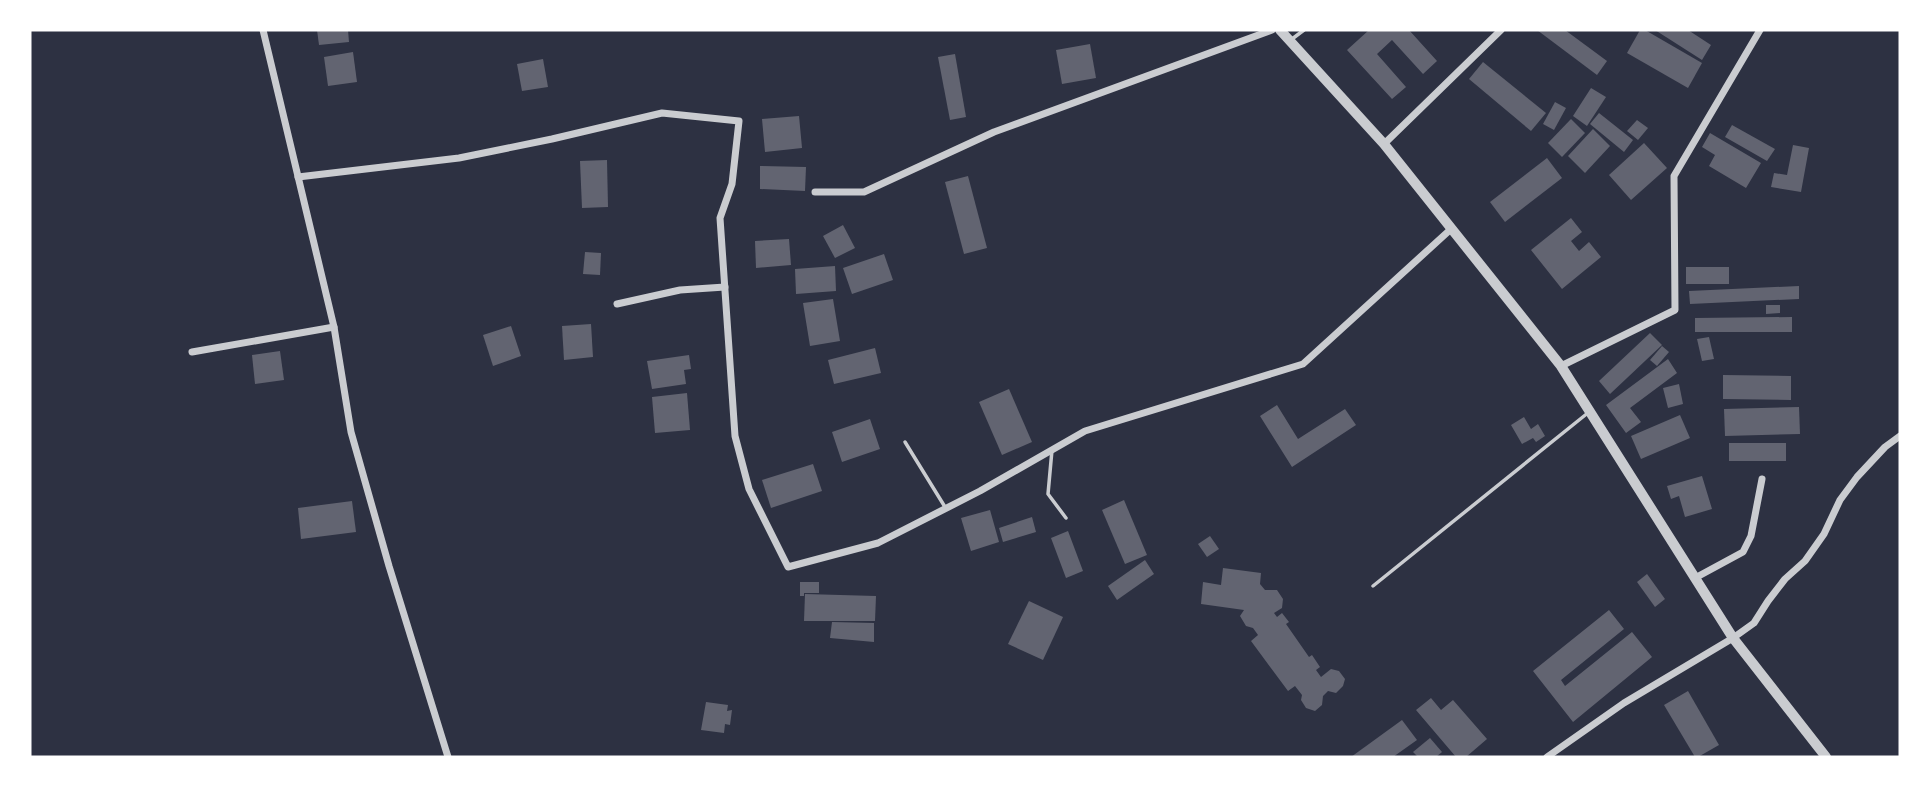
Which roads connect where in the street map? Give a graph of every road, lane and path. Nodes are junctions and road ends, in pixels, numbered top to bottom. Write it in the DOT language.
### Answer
graph roads {
  1 [pos="263,30"];
  2 [pos="1272,30"];
  3 [pos="1280,30"];
  4 [pos="1304,30"];
  5 [pos="1501,30"];
  6 [pos="1760,30"];
  7 [pos="1290,40"];
  8 [pos="1384,144"];
  9 [pos="298,177"];
  10 [pos="815,192"];
  11 [pos="1451,229"];
  12 [pos="724,287"];
  13 [pos="617,304"];
  14 [pos="334,327"];
  15 [pos="192,352"];
  16 [pos="1561,366"];
  17 [pos="1590,411"];
  18 [pos="1900,436"];
  19 [pos="905,442"];
  20 [pos="1052,450"];
  21 [pos="1762,479"];
  22 [pos="946,508"];
  23 [pos="1066,518"];
  24 [pos="1695,578"];
  25 [pos="1373,586"];
  26 [pos="1733,638"];
  27 [pos="448,757"];
  28 [pos="1547,757"];
  29 [pos="1826,757"];
  1 -- 9 [label="street"];
  2 -- 10 [label="street"];
  3 -- 7 [label="street"];
  4 -- 7 [label="lane"];
  5 -- 8 [label="street"];
  6 -- 16 [label="street"];
  7 -- 8 [label="street"];
  8 -- 11 [label="street"];
  9 -- 12 [label="street"];
  9 -- 14 [label="street"];
  11 -- 16 [label="street"];
  11 -- 20 [label="street"];
  12 -- 13 [label="street"];
  12 -- 22 [label="street"];
  14 -- 15 [label="street"];
  14 -- 27 [label="street"];
  16 -- 17 [label="street"];
  17 -- 24 [label="street"];
  17 -- 25 [label="lane"];
  18 -- 26 [label="street"];
  19 -- 22 [label="lane"];
  20 -- 22 [label="street"];
  20 -- 23 [label="lane"];
  21 -- 24 [label="street"];
  24 -- 26 [label="street"];
  26 -- 28 [label="street"];
  26 -- 29 [label="street"];
}
